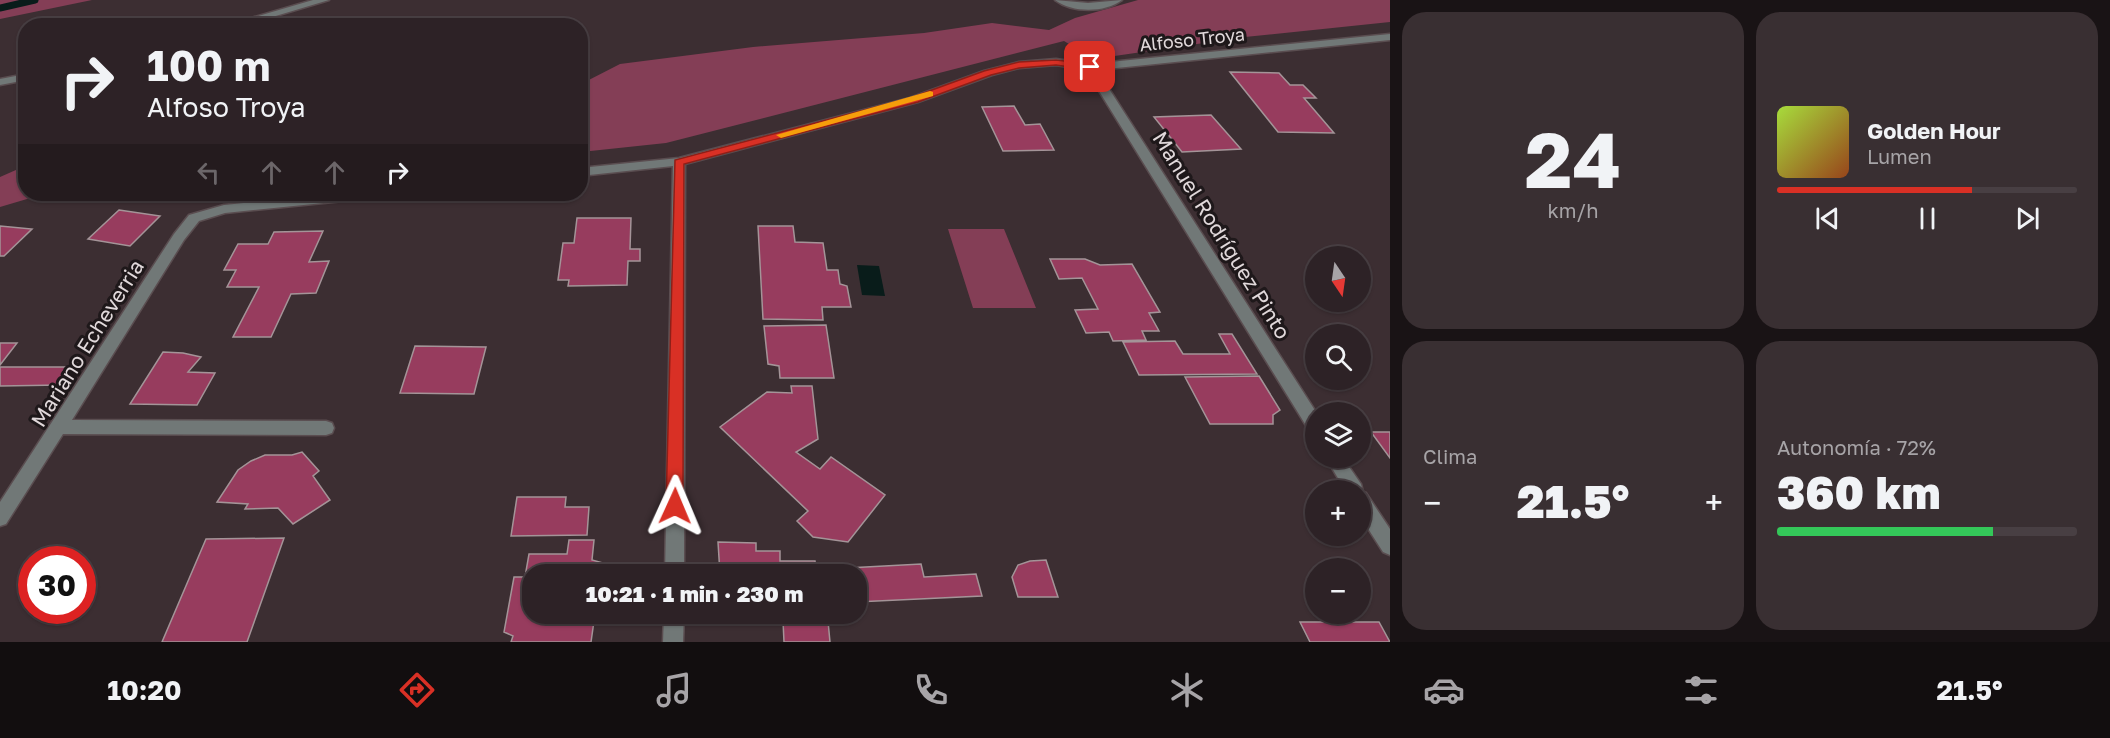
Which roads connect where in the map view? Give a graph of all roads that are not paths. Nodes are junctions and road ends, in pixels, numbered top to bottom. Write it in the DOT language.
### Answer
graph roads {
  1 [pos="324,0"];
  2 [pos="1060,0"];
  3 [pos="1117,0"];
  4 [pos="258,18"];
  5 [pos="1390,37"];
  6 [pos="1090,67"];
  7 [pos="18,78"];
  8 [pos="0,82"];
  9 [pos="679,162"];
  10 [pos="588,171"];
  11 [pos="304,201"];
  12 [pos="1305,409"];
  13 [pos="57,428"];
  14 [pos="326,428"];
  15 [pos="1371,516"];
  16 [pos="0,518"];
  17 [pos="1390,546"];
  18 [pos="674,564"];
  19 [pos="674,624"];
  20 [pos="673,642"];
  1 -- 4 [label="street"];
  2 -- 3 [label="street"];
  5 -- 6 [label="street, Alfoso Troya"];
  6 -- 9 [label="street, Alfoso Troya"];
  6 -- 12 [label="street, Manuel Rodríguez Pinto"];
  7 -- 8 [label="street"];
  9 -- 10 [label="street, Alfoso Troya"];
  9 -- 18 [label="street"];
  11 -- 13 [label="street, Mariano Echeverria"];
  13 -- 14 [label="street"];
  13 -- 16 [label="street, Mariano Echeverria"];
  15 -- 17 [label="street"];
  19 -- 20 [label="street"];
}
